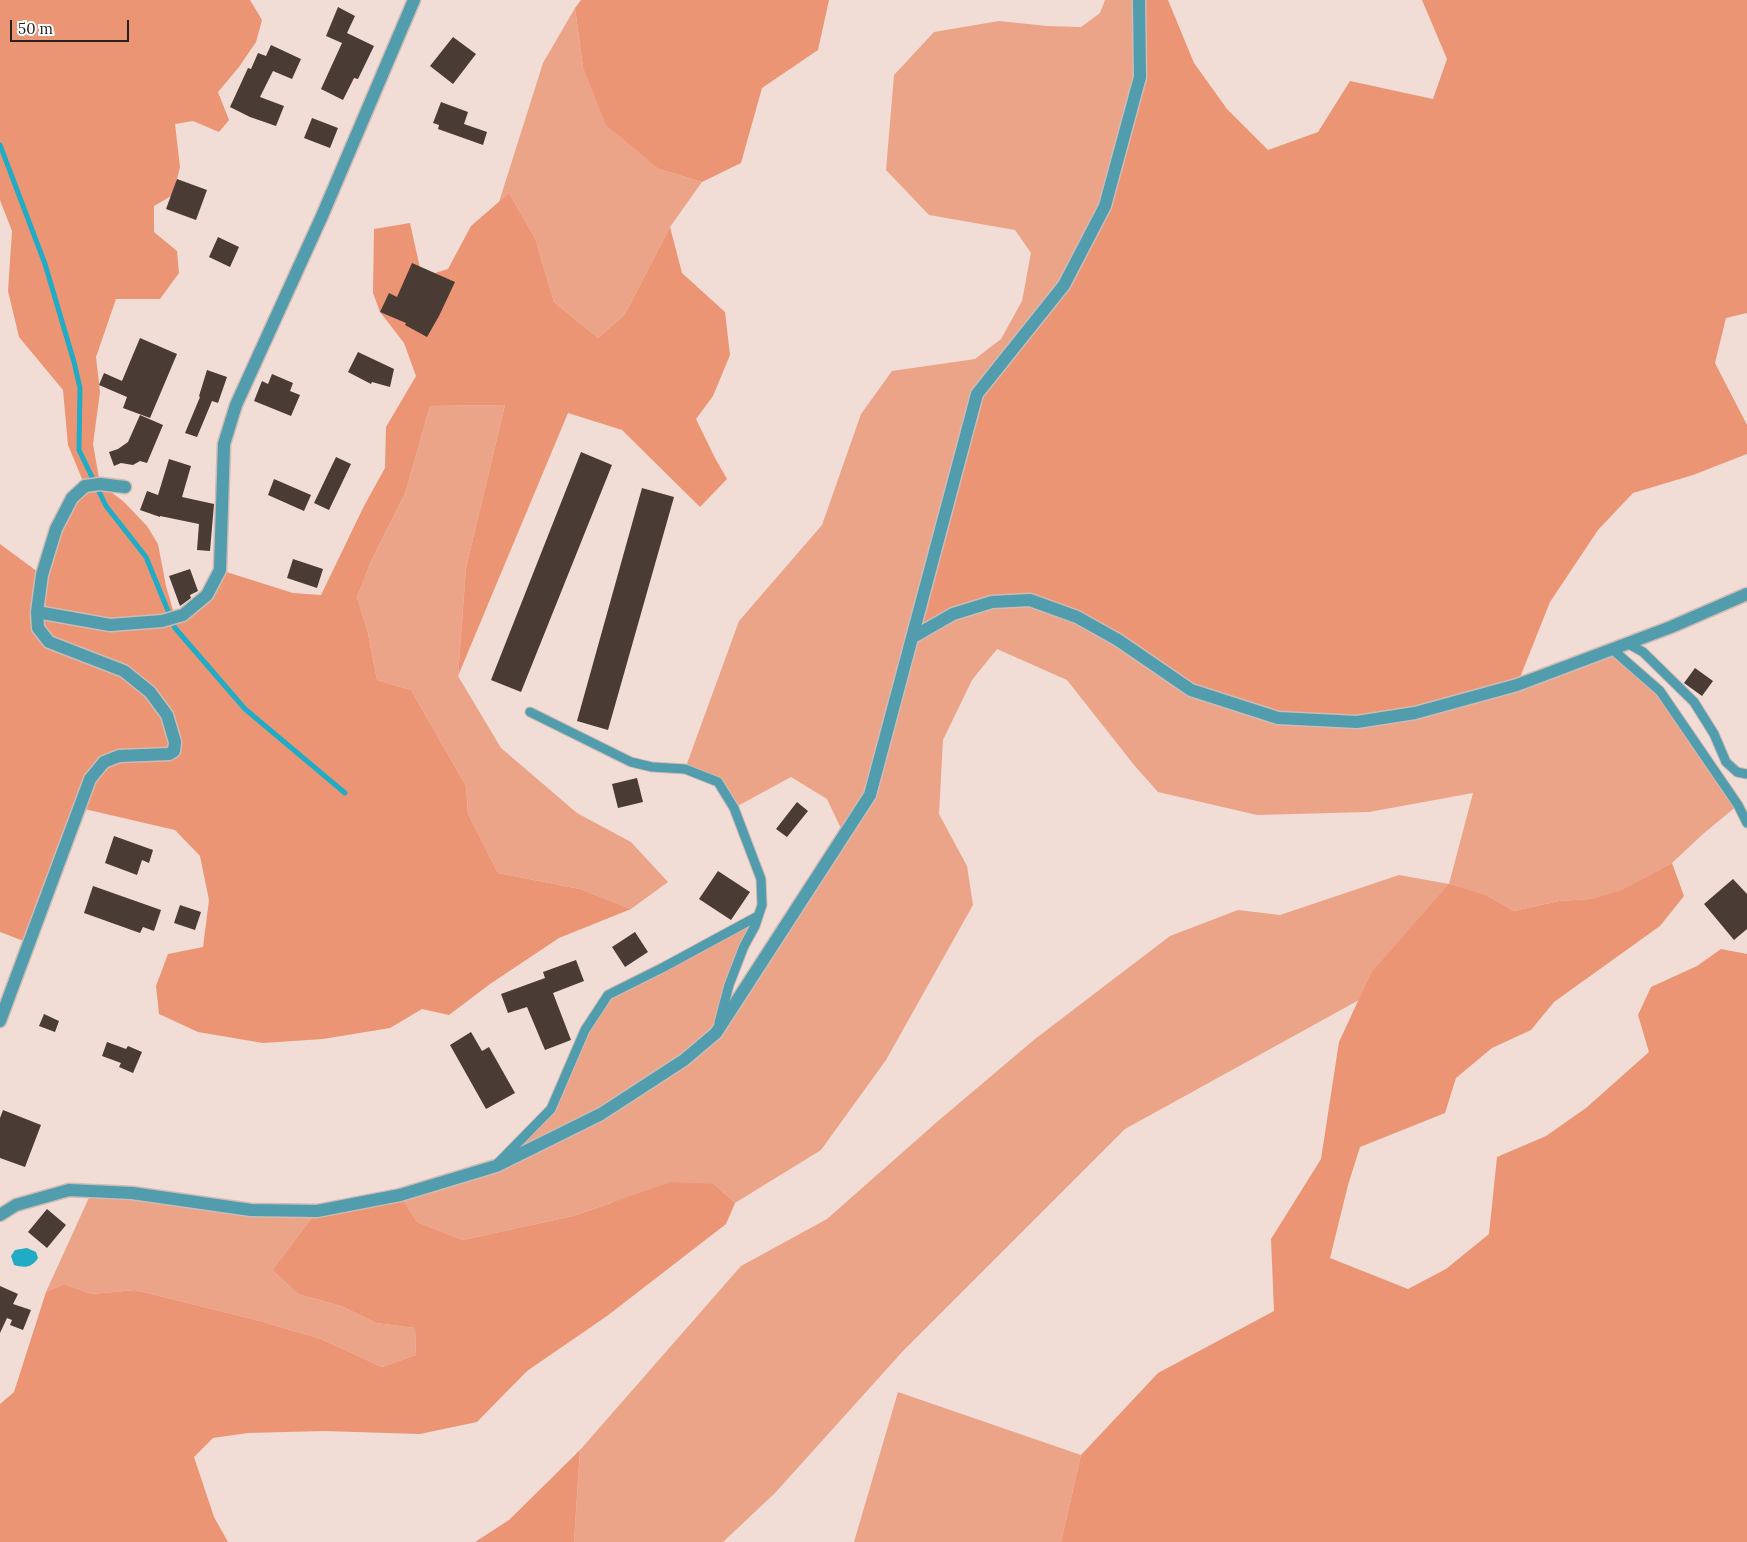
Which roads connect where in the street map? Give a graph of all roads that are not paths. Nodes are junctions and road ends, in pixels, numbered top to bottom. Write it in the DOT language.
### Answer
graph roads {
  1 [pos="414,0"];
  2 [pos="1139,0"];
  3 [pos="125,487"];
  4 [pos="1747,594"];
  5 [pos="37,612"];
  6 [pos="913,636"];
  7 [pos="1627,643"];
  8 [pos="1612,649"];
  9 [pos="530,712"];
  10 [pos="1747,774"];
  11 [pos="1747,823"];
  12 [pos="758,916"];
  13 [pos="0,1021"];
  14 [pos="716,1033"];
  15 [pos="496,1166"];
  16 [pos="0,1215"];
  1 -- 5 [label="street"];
  2 -- 6 [label="street"];
  3 -- 5 [label="street"];
  4 -- 7 [label="street"];
  5 -- 13 [label="street"];
  6 -- 8 [label="street"];
  6 -- 14 [label="street"];
  7 -- 8 [label="street"];
  7 -- 10 [label="lane"];
  8 -- 11 [label="lane"];
  9 -- 12 [label="lane"];
  12 -- 14 [label="lane"];
  12 -- 15 [label="lane"];
  14 -- 15 [label="street"];
  15 -- 16 [label="street"];
}
